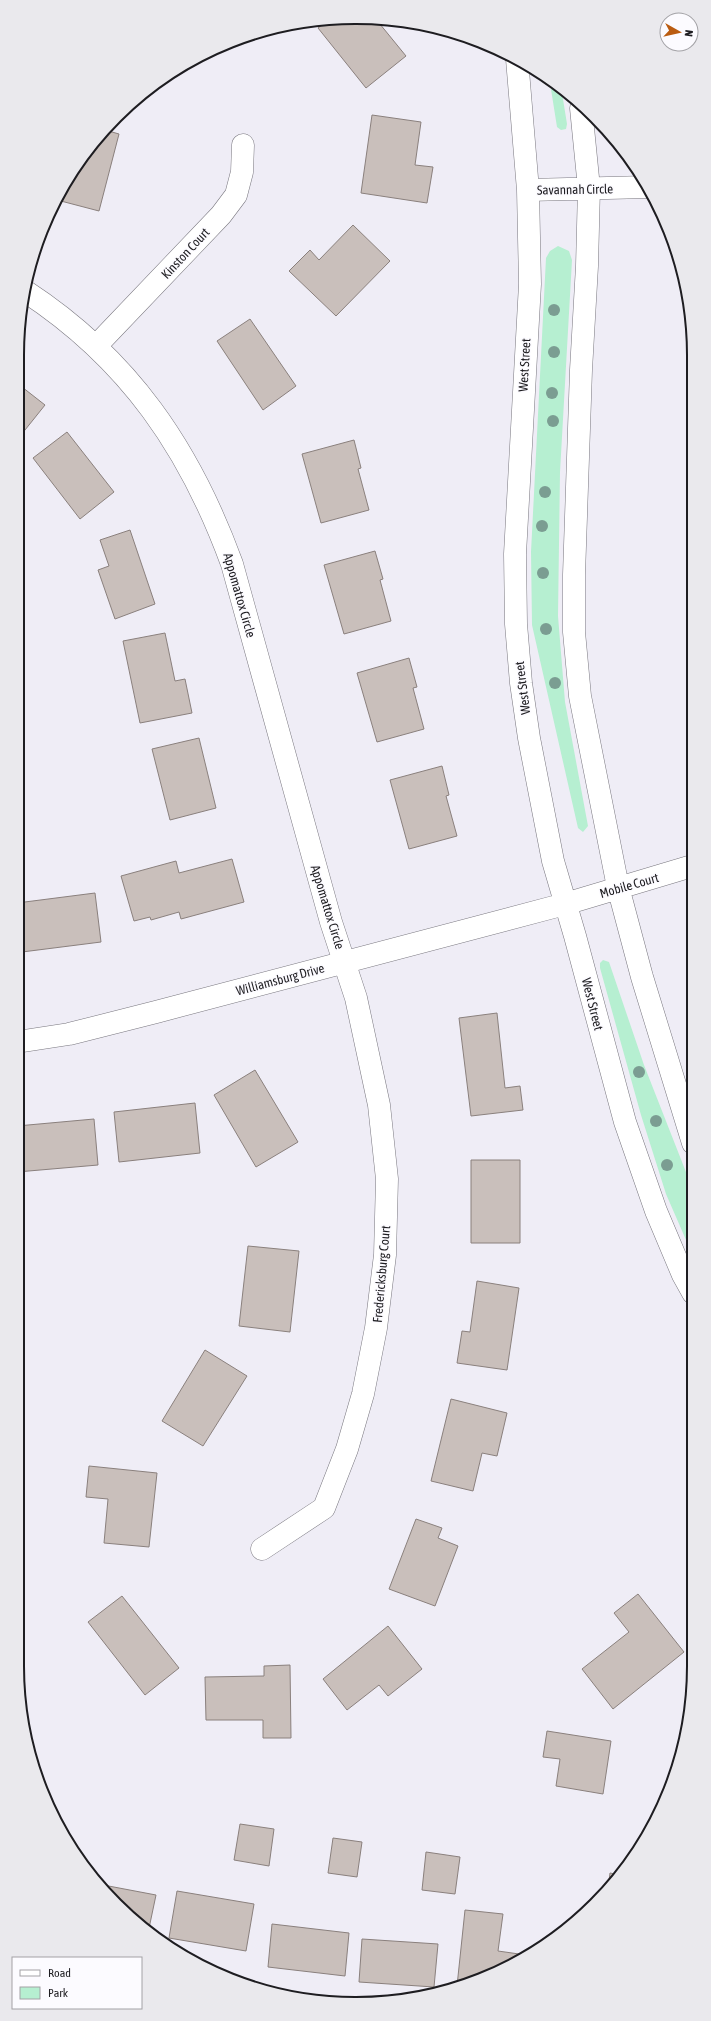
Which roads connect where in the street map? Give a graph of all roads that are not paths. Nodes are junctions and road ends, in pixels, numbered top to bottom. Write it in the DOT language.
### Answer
graph roads {
  1 [pos="518,66"];
  2 [pos="582,113"];
  3 [pos="243,145"];
  4 [pos="641,187"];
  5 [pos="589,188"];
  6 [pos="528,190"];
  7 [pos="30,294"];
  8 [pos="96,346"];
  9 [pos="687,867"];
  10 [pos="618,887"];
  11 [pos="565,904"];
  12 [pos="345,962"];
  13 [pos="24,1041"];
  14 [pos="687,1123"];
  15 [pos="687,1282"];
  16 [pos="262,1549"];
  1 -- 6 [label="street, West Street"];
  2 -- 5 [label="street"];
  3 -- 8 [label="street, Kinston Court"];
  4 -- 5 [label="street, Savannah Circle"];
  5 -- 6 [label="street, Savannah Circle"];
  5 -- 10 [label="street"];
  6 -- 11 [label="street, West Street"];
  7 -- 8 [label="street, Appomattox Circle"];
  8 -- 12 [label="street, Appomattox Circle"];
  9 -- 10 [label="street, Mobile Court"];
  10 -- 11 [label="street, Mobile Court"];
  10 -- 14 [label="street"];
  11 -- 12 [label="street, Williamsburg Drive"];
  11 -- 15 [label="street, West Street"];
  12 -- 13 [label="street, Williamsburg Drive"];
  12 -- 16 [label="street, Fredericksburg Court"];
}
